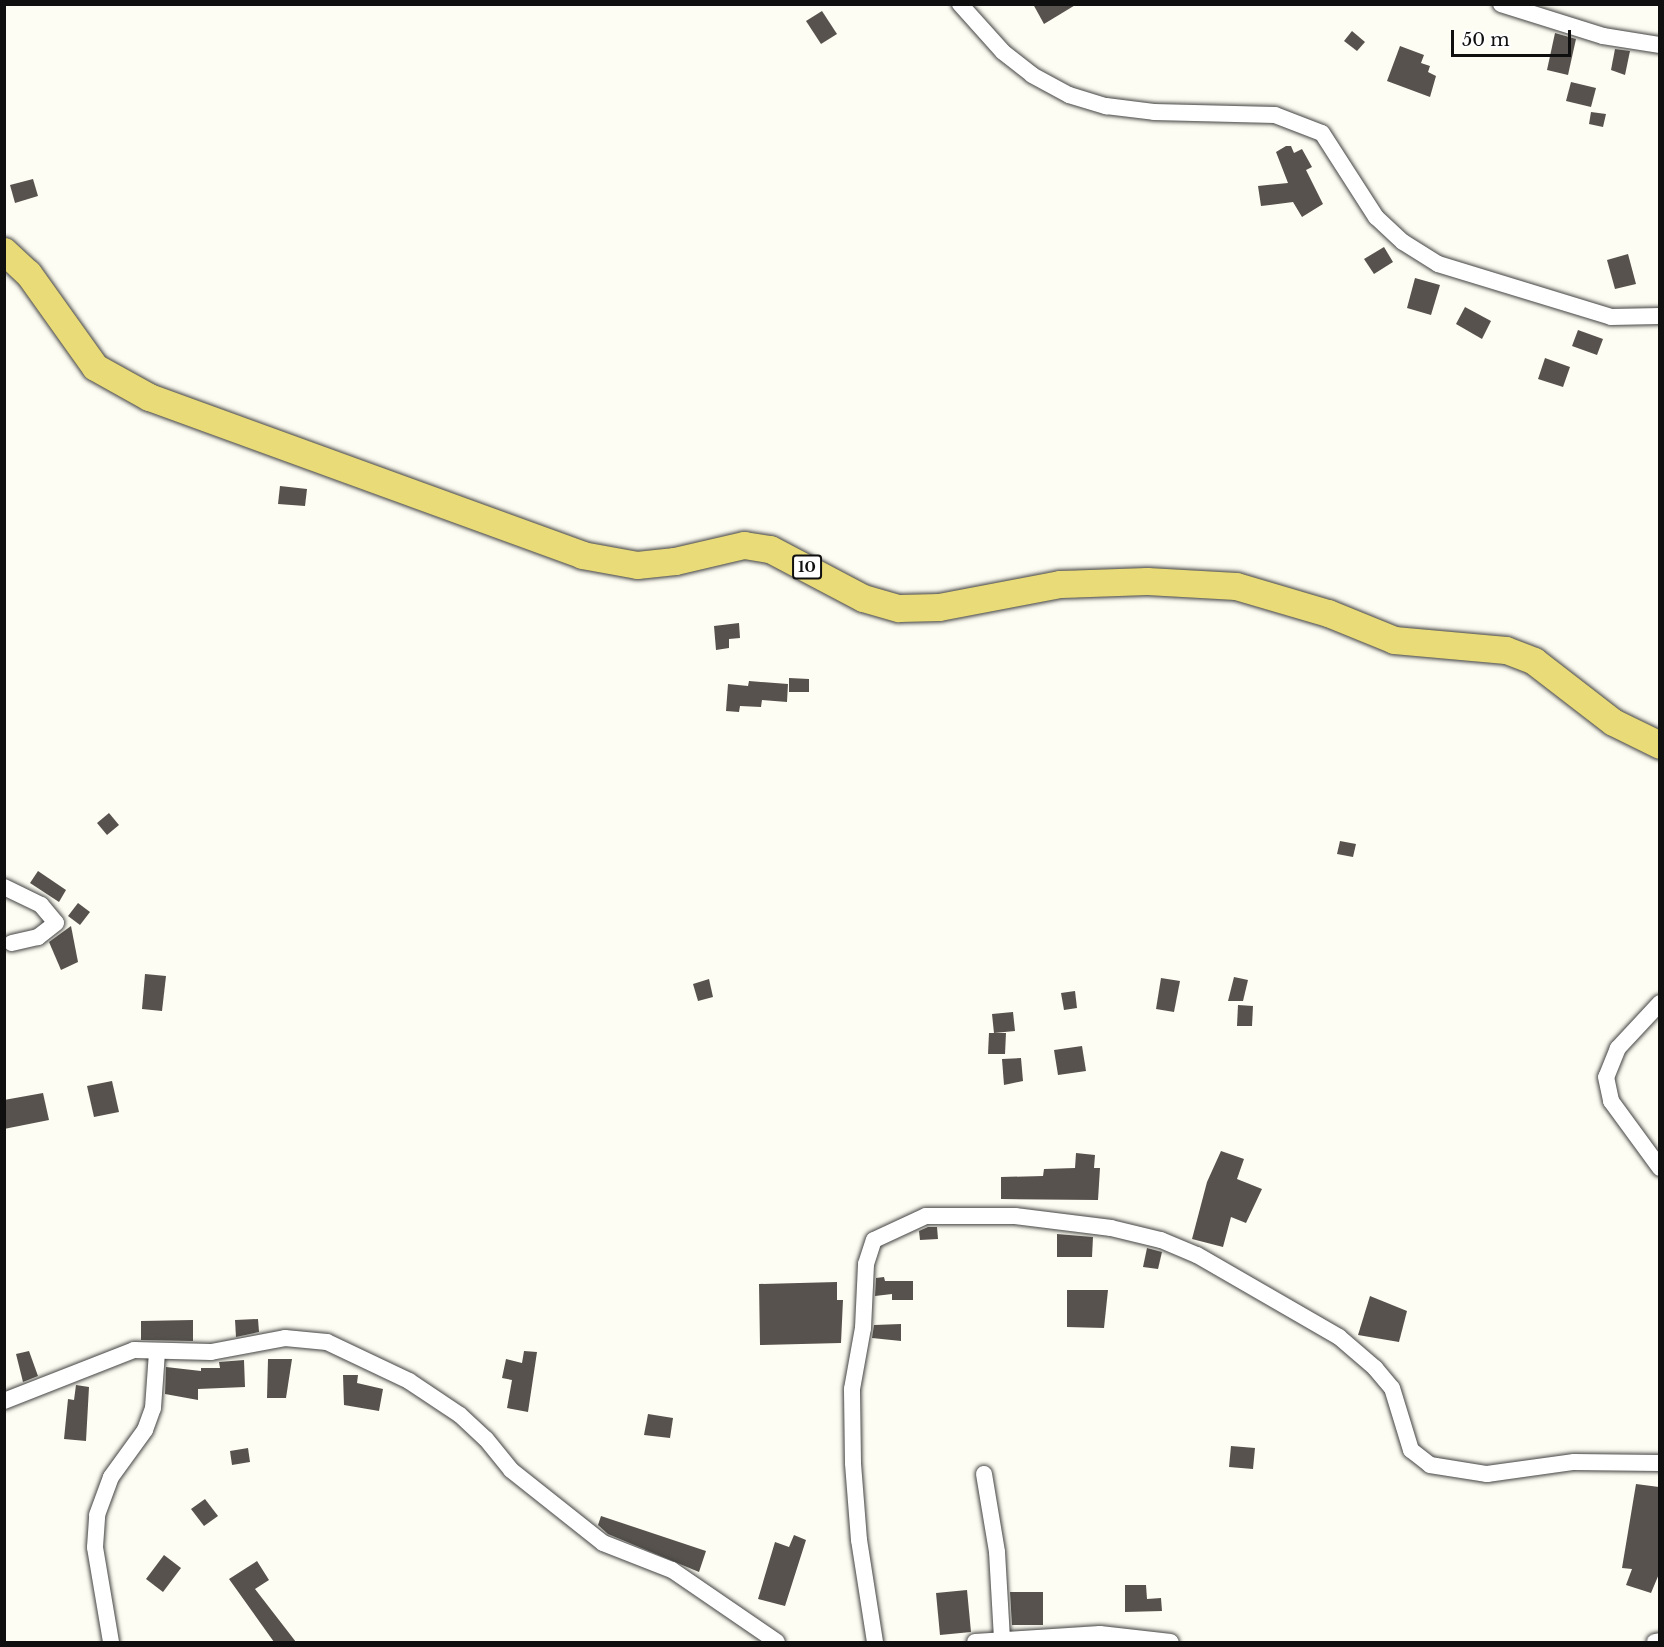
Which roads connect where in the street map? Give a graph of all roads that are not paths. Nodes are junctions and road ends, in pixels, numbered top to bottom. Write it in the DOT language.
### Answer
graph roads {
  1 [pos="960,4"];
  2 [pos="1501,4"];
  3 [pos="1659,45"];
  4 [pos="4,251"];
  5 [pos="1659,316"];
  6 [pos="1659,745"];
  7 [pos="4,887"];
  8 [pos="12,943"];
  9 [pos="1659,1003"];
  10 [pos="1659,1168"];
  11 [pos="157,1352"];
  12 [pos="4,1401"];
  13 [pos="1659,1462"];
  14 [pos="984,1474"];
  15 [pos="1002,1640"];
  16 [pos="1659,1641"];
  17 [pos="111,1642"];
  18 [pos="777,1642"];
  19 [pos="875,1642"];
  20 [pos="975,1642"];
  21 [pos="1171,1642"];
  22 [pos="1655,1642"];
  1 -- 5 [label="street"];
  2 -- 3 [label="street"];
  4 -- 6 [label="main road, 10"];
  7 -- 8 [label="street"];
  9 -- 10 [label="street"];
  11 -- 12 [label="street"];
  11 -- 17 [label="street"];
  11 -- 18 [label="street"];
  13 -- 19 [label="street"];
  14 -- 15 [label="street"];
  15 -- 20 [label="street"];
  15 -- 21 [label="street"];
  16 -- 22 [label="street"];
}
